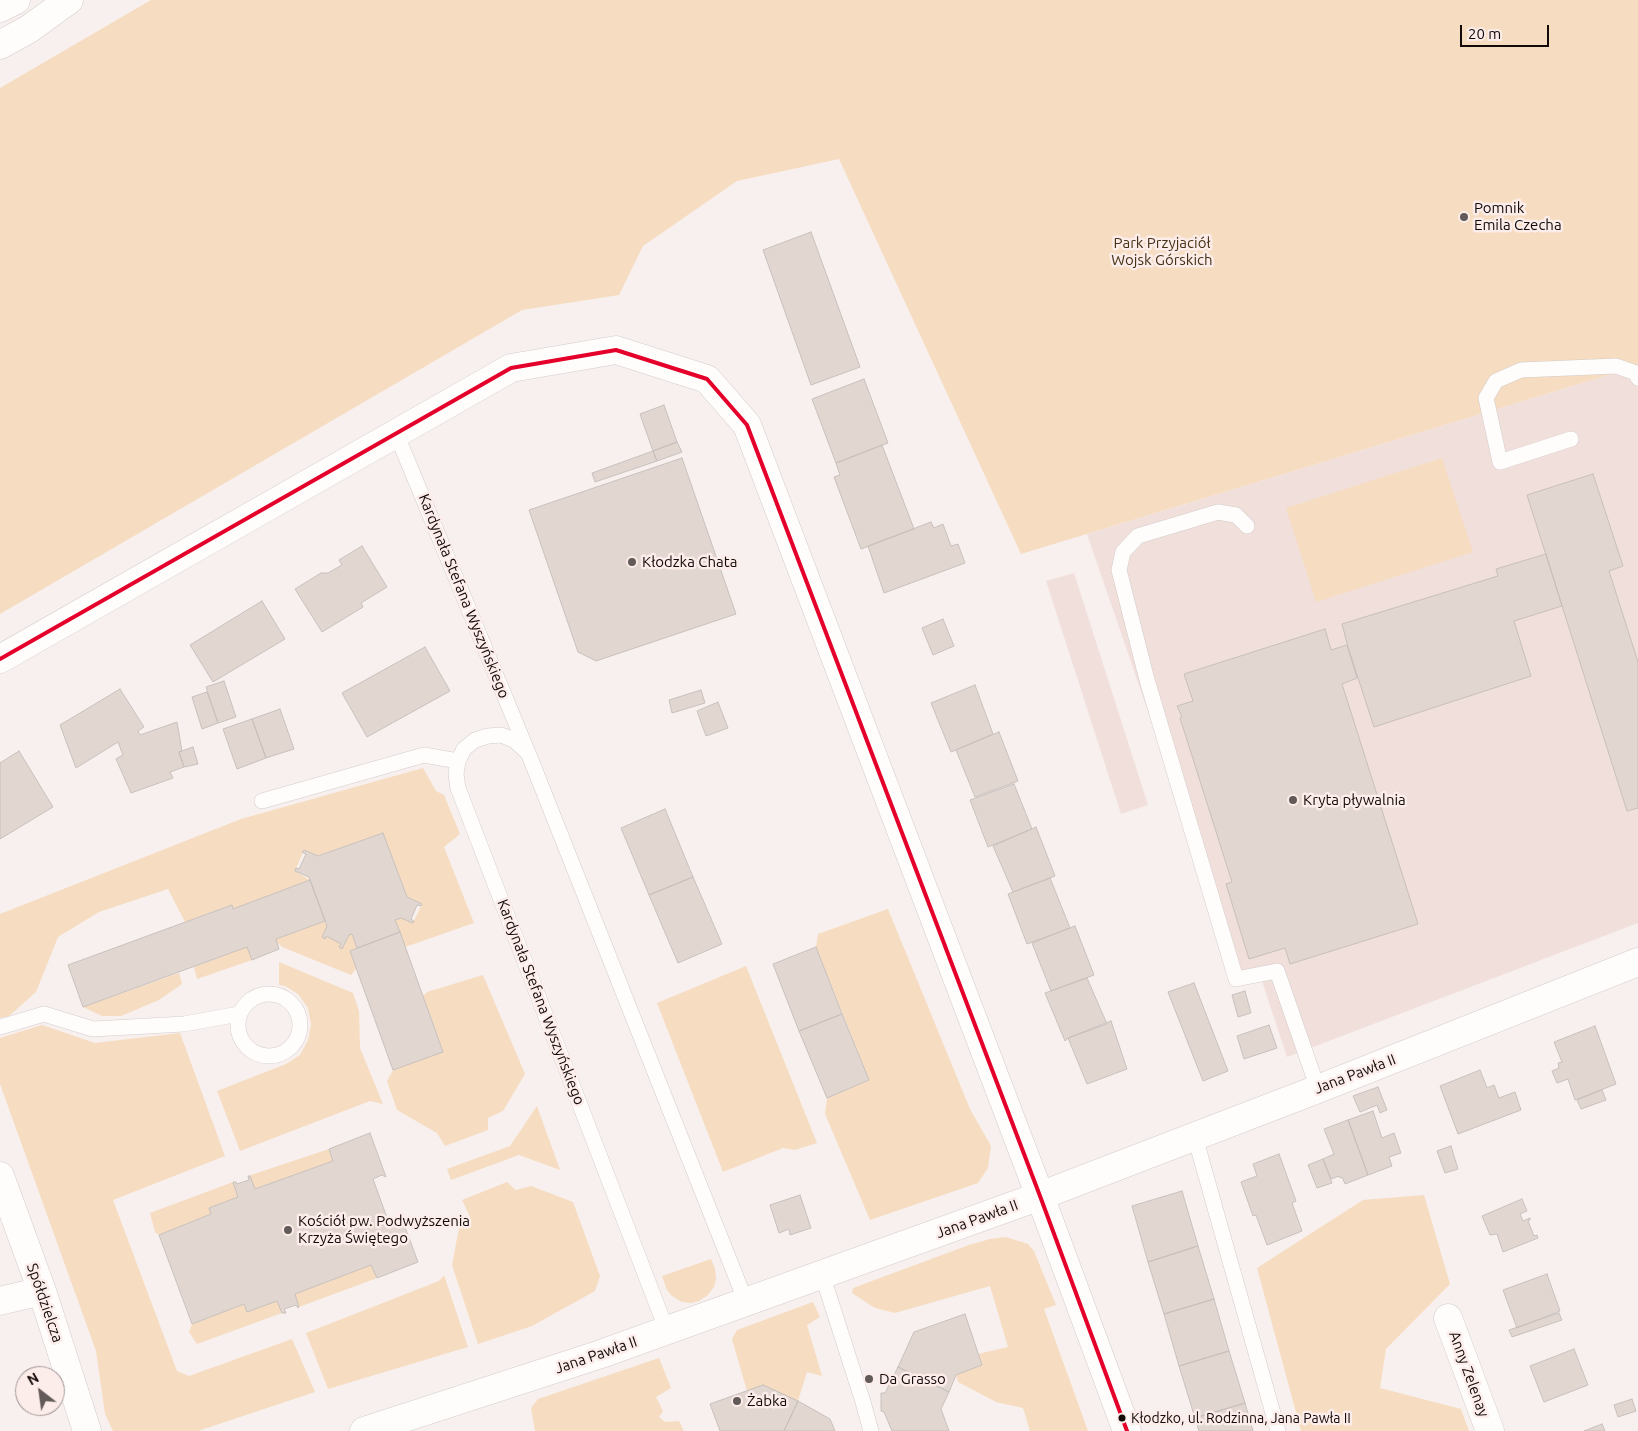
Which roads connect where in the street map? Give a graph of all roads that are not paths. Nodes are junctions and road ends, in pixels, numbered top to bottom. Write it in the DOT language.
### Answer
graph roads {
  1 [pos="16,0"];
  2 [pos="69,0"];
  3 [pos="0,8"];
  4 [pos="0,45"];
  5 [pos="1638,378"];
  6 [pos="396,433"];
  7 [pos="1571,439"];
  8 [pos="1248,526"];
  9 [pos="0,659"];
  10 [pos="532,760"];
  11 [pos="458,761"];
  12 [pos="262,801"];
  13 [pos="1638,962"];
  14 [pos="240,1014"];
  15 [pos="0,1027"];
  16 [pos="1318,1089"];
  17 [pos="1195,1136"];
  18 [pos="0,1176"];
  19 [pos="1040,1196"];
  20 [pos="822,1274"];
  21 [pos="42,1292"];
  22 [pos="0,1300"];
  23 [pos="746,1302"];
  24 [pos="1448,1318"];
  25 [pos="666,1331"];
  26 [pos="87,1431"];
  27 [pos="364,1431"];
  28 [pos="871,1431"];
  29 [pos="1127,1431"];
  30 [pos="1278,1431"];
  31 [pos="1490,1431"];
  1 -- 3 [label="street"];
  2 -- 4 [label="street"];
  5 -- 7 [label="lane"];
  6 -- 9 [label="street"];
  6 -- 10 [label="lane, Kardynała Stefana Wyszyńskiego"];
  6 -- 19 [label="street"];
  8 -- 16 [label="lane"];
  10 -- 11 [label="lane, Kardynała Stefana Wyszyńskiego"];
  10 -- 23 [label="lane, Kardynała Stefana Wyszyńskiego"];
  11 -- 12 [label="lane"];
  11 -- 25 [label="lane, Kardynała Stefana Wyszyńskiego"];
  13 -- 16 [label="street, Jana Pawła II"];
  14 -- 14 [label="lane"];
  14 -- 15 [label="lane"];
  16 -- 17 [label="street, Jana Pawła II"];
  17 -- 19 [label="street, Jana Pawła II"];
  17 -- 30 [label="lane"];
  18 -- 21 [label="street, Spółdzielcza"];
  19 -- 20 [label="street, Jana Pawła II"];
  19 -- 29 [label="street"];
  20 -- 23 [label="street, Jana Pawła II"];
  20 -- 28 [label="lane"];
  21 -- 22 [label="street"];
  21 -- 26 [label="street, Spółdzielcza"];
  23 -- 25 [label="street, Jana Pawła II"];
  24 -- 31 [label="street, Anny Zelenay"];
  25 -- 27 [label="street, Jana Pawła II"];
}
